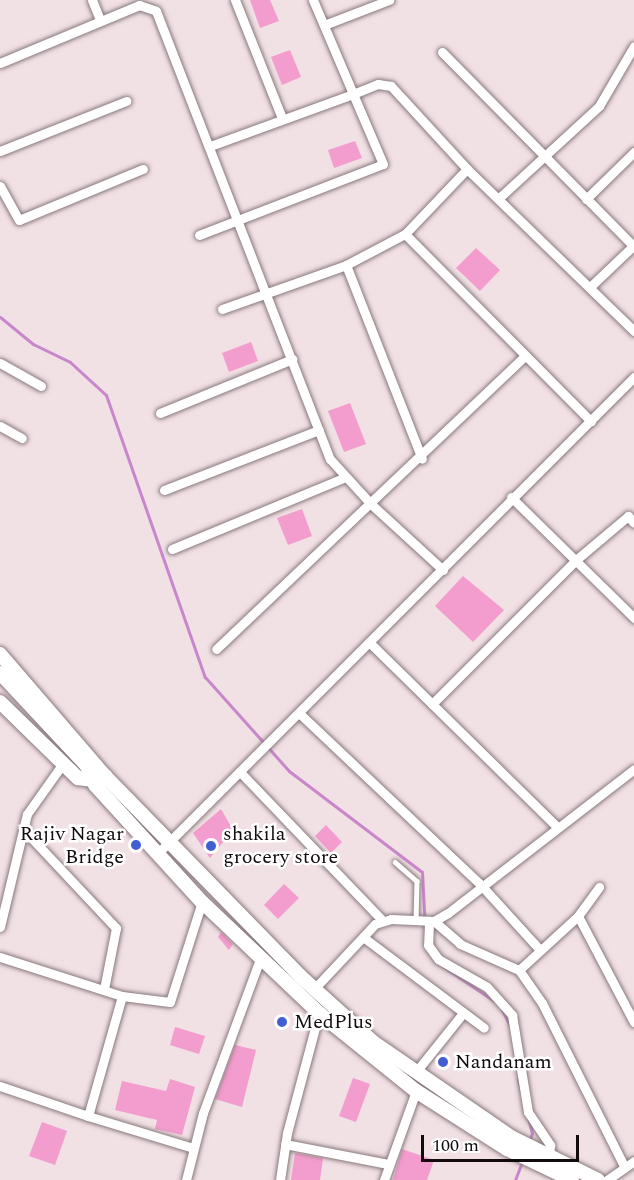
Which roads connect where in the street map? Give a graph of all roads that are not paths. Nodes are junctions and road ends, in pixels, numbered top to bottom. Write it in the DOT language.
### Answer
graph roads {
  1 [pos="92,0"];
  2 [pos="235,0"];
  3 [pos="313,0"];
  4 [pos="390,0"];
  5 [pos="100,20"];
  6 [pos="324,25"];
  7 [pos="634,46"];
  8 [pos="442,52"];
  9 [pos="0,63"];
  10 [pos="353,94"];
  11 [pos="126,101"];
  12 [pos="282,118"];
  13 [pos="210,146"];
  14 [pos="0,151"];
  15 [pos="634,152"];
  16 [pos="543,156"];
  17 [pos="143,169"];
  18 [pos="467,169"];
  19 [pos="0,186"];
  20 [pos="499,198"];
  21 [pos="586,199"];
  22 [pos="238,219"];
  23 [pos="405,234"];
  24 [pos="199,235"];
  25 [pos="633,246"];
  26 [pos="346,265"];
  27 [pos="591,286"];
  28 [pos="267,292"];
  29 [pos="222,309"];
  30 [pos="634,331"];
  31 [pos="525,356"];
  32 [pos="292,359"];
  33 [pos="0,363"];
  34 [pos="634,377"];
  35 [pos="41,386"];
  36 [pos="160,414"];
  37 [pos="591,421"];
  38 [pos="0,426"];
  39 [pos="319,430"];
  40 [pos="22,438"];
  41 [pos="422,459"];
  42 [pos="343,478"];
  43 [pos="164,490"];
  44 [pos="511,497"];
  45 [pos="370,503"];
  46 [pos="632,516"];
  47 [pos="172,549"];
  48 [pos="577,559"];
  49 [pos="443,570"];
  50 [pos="634,618"];
  51 [pos="369,642"];
  52 [pos="216,649"];
  53 [pos="0,654"];
  54 [pos="0,673"];
  55 [pos="1,701"];
  56 [pos="432,704"];
  57 [pos="299,713"];
  58 [pos="64,762"];
  59 [pos="634,769"];
  60 [pos="240,772"];
  61 [pos="100,780"];
  62 [pos="555,825"];
  63 [pos="23,829"];
  64 [pos="170,842"];
  65 [pos="158,853"];
  66 [pos="395,862"];
  67 [pos="480,884"];
  68 [pos="600,887"];
  69 [pos="202,902"];
  70 [pos="578,916"];
  71 [pos="382,920"];
  72 [pos="425,921"];
  73 [pos="0,927"];
  74 [pos="363,937"];
  75 [pos="540,950"];
  76 [pos="0,957"];
  77 [pos="260,959"];
  78 [pos="519,970"];
  79 [pos="104,989"];
  80 [pos="314,989"];
  81 [pos="122,996"];
  82 [pos="319,1013"];
  83 [pos="463,1013"];
  84 [pos="634,1022"];
  85 [pos="484,1028"];
  86 [pos="415,1073"];
  87 [pos="0,1086"];
  88 [pos="416,1091"];
  89 [pos="88,1116"];
  90 [pos="285,1144"];
  91 [pos="193,1148"];
  92 [pos="526,1151"];
  93 [pos="549,1156"];
  94 [pos="634,1161"];
  95 [pos="388,1164"];
  96 [pos="623,1164"];
  97 [pos="186,1180"];
  98 [pos="280,1180"];
  99 [pos="384,1180"];
  100 [pos="572,1180"];
  101 [pos="598,1180"];
  102 [pos="607,1180"];
  1 -- 5 [label="street"];
  2 -- 12 [label="street"];
  3 -- 6 [label="street"];
  4 -- 6 [label="street"];
  5 -- 9 [label="street"];
  5 -- 13 [label="street"];
  6 -- 10 [label="street"];
  7 -- 16 [label="street"];
  8 -- 16 [label="street"];
  10 -- 12 [label="street"];
  10 -- 18 [label="street"];
  10 -- 22 [label="street"];
  11 -- 14 [label="street"];
  12 -- 13 [label="street"];
  13 -- 22 [label="street"];
  15 -- 21 [label="street"];
  16 -- 20 [label="street"];
  16 -- 21 [label="street"];
  17 -- 19 [label="street"];
  18 -- 20 [label="street"];
  18 -- 23 [label="street"];
  20 -- 27 [label="street"];
  21 -- 25 [label="street"];
  22 -- 24 [label="street"];
  22 -- 28 [label="street"];
  23 -- 26 [label="street"];
  23 -- 31 [label="street"];
  25 -- 27 [label="street"];
  26 -- 28 [label="street"];
  26 -- 41 [label="street"];
  27 -- 30 [label="street"];
  28 -- 29 [label="street"];
  28 -- 32 [label="street"];
  31 -- 37 [label="street"];
  31 -- 41 [label="street"];
  32 -- 36 [label="street"];
  32 -- 39 [label="street"];
  33 -- 35 [label="street"];
  34 -- 37 [label="street"];
  37 -- 44 [label="street"];
  38 -- 40 [label="street"];
  39 -- 42 [label="street"];
  39 -- 43 [label="street"];
  41 -- 45 [label="street"];
  42 -- 45 [label="street"];
  42 -- 47 [label="street"];
  44 -- 48 [label="street"];
  44 -- 49 [label="street"];
  45 -- 49 [label="street"];
  45 -- 52 [label="street"];
  46 -- 48 [label="street"];
  48 -- 50 [label="street"];
  48 -- 56 [label="street"];
  49 -- 51 [label="street"];
  51 -- 56 [label="street"];
  51 -- 57 [label="street"];
  53 -- 61 [label="main road"];
  54 -- 61 [label="main road"];
  55 -- 58 [label="main road"];
  56 -- 62 [label="street"];
  57 -- 60 [label="street"];
  57 -- 67 [label="street"];
  58 -- 61 [label="main road"];
  58 -- 63 [label="street"];
  59 -- 62 [label="street"];
  60 -- 64 [label="street"];
  60 -- 71 [label="street"];
  61 -- 64 [label="main road"];
  61 -- 65 [label="main road"];
  62 -- 67 [label="street"];
  63 -- 73 [label="street"];
  63 -- 79 [label="street"];
  64 -- 65 [label="street"];
  64 -- 80 [label="main road"];
  65 -- 69 [label="main road"];
  66 -- 72 [label="lane"];
  67 -- 72 [label="street"];
  67 -- 75 [label="street"];
  68 -- 70 [label="street"];
  69 -- 77 [label="main road"];
  69 -- 81 [label="street"];
  70 -- 75 [label="street"];
  70 -- 84 [label="street"];
  71 -- 72 [label="street"];
  71 -- 74 [label="street"];
  72 -- 78 [label="street"];
  72 -- 93 [label="street"];
  74 -- 80 [label="street"];
  74 -- 83 [label="street"];
  75 -- 78 [label="street"];
  76 -- 79 [label="street"];
  77 -- 82 [label="main road"];
  77 -- 91 [label="street"];
  78 -- 96 [label="street"];
  79 -- 81 [label="street"];
  80 -- 86 [label="main road"];
  81 -- 89 [label="street"];
  82 -- 88 [label="main road"];
  82 -- 90 [label="street"];
  83 -- 85 [label="street"];
  83 -- 86 [label="street"];
  86 -- 92 [label="main road"];
  87 -- 89 [label="street"];
  88 -- 92 [label="main road"];
  88 -- 95 [label="street"];
  89 -- 91 [label="street"];
  90 -- 95 [label="street"];
  90 -- 98 [label="street"];
  91 -- 97 [label="street"];
  92 -- 93 [label="main road"];
  92 -- 100 [label="main road"];
  93 -- 101 [label="main road"];
  94 -- 96 [label="street"];
  95 -- 99 [label="street"];
  96 -- 102 [label="street"];
}
